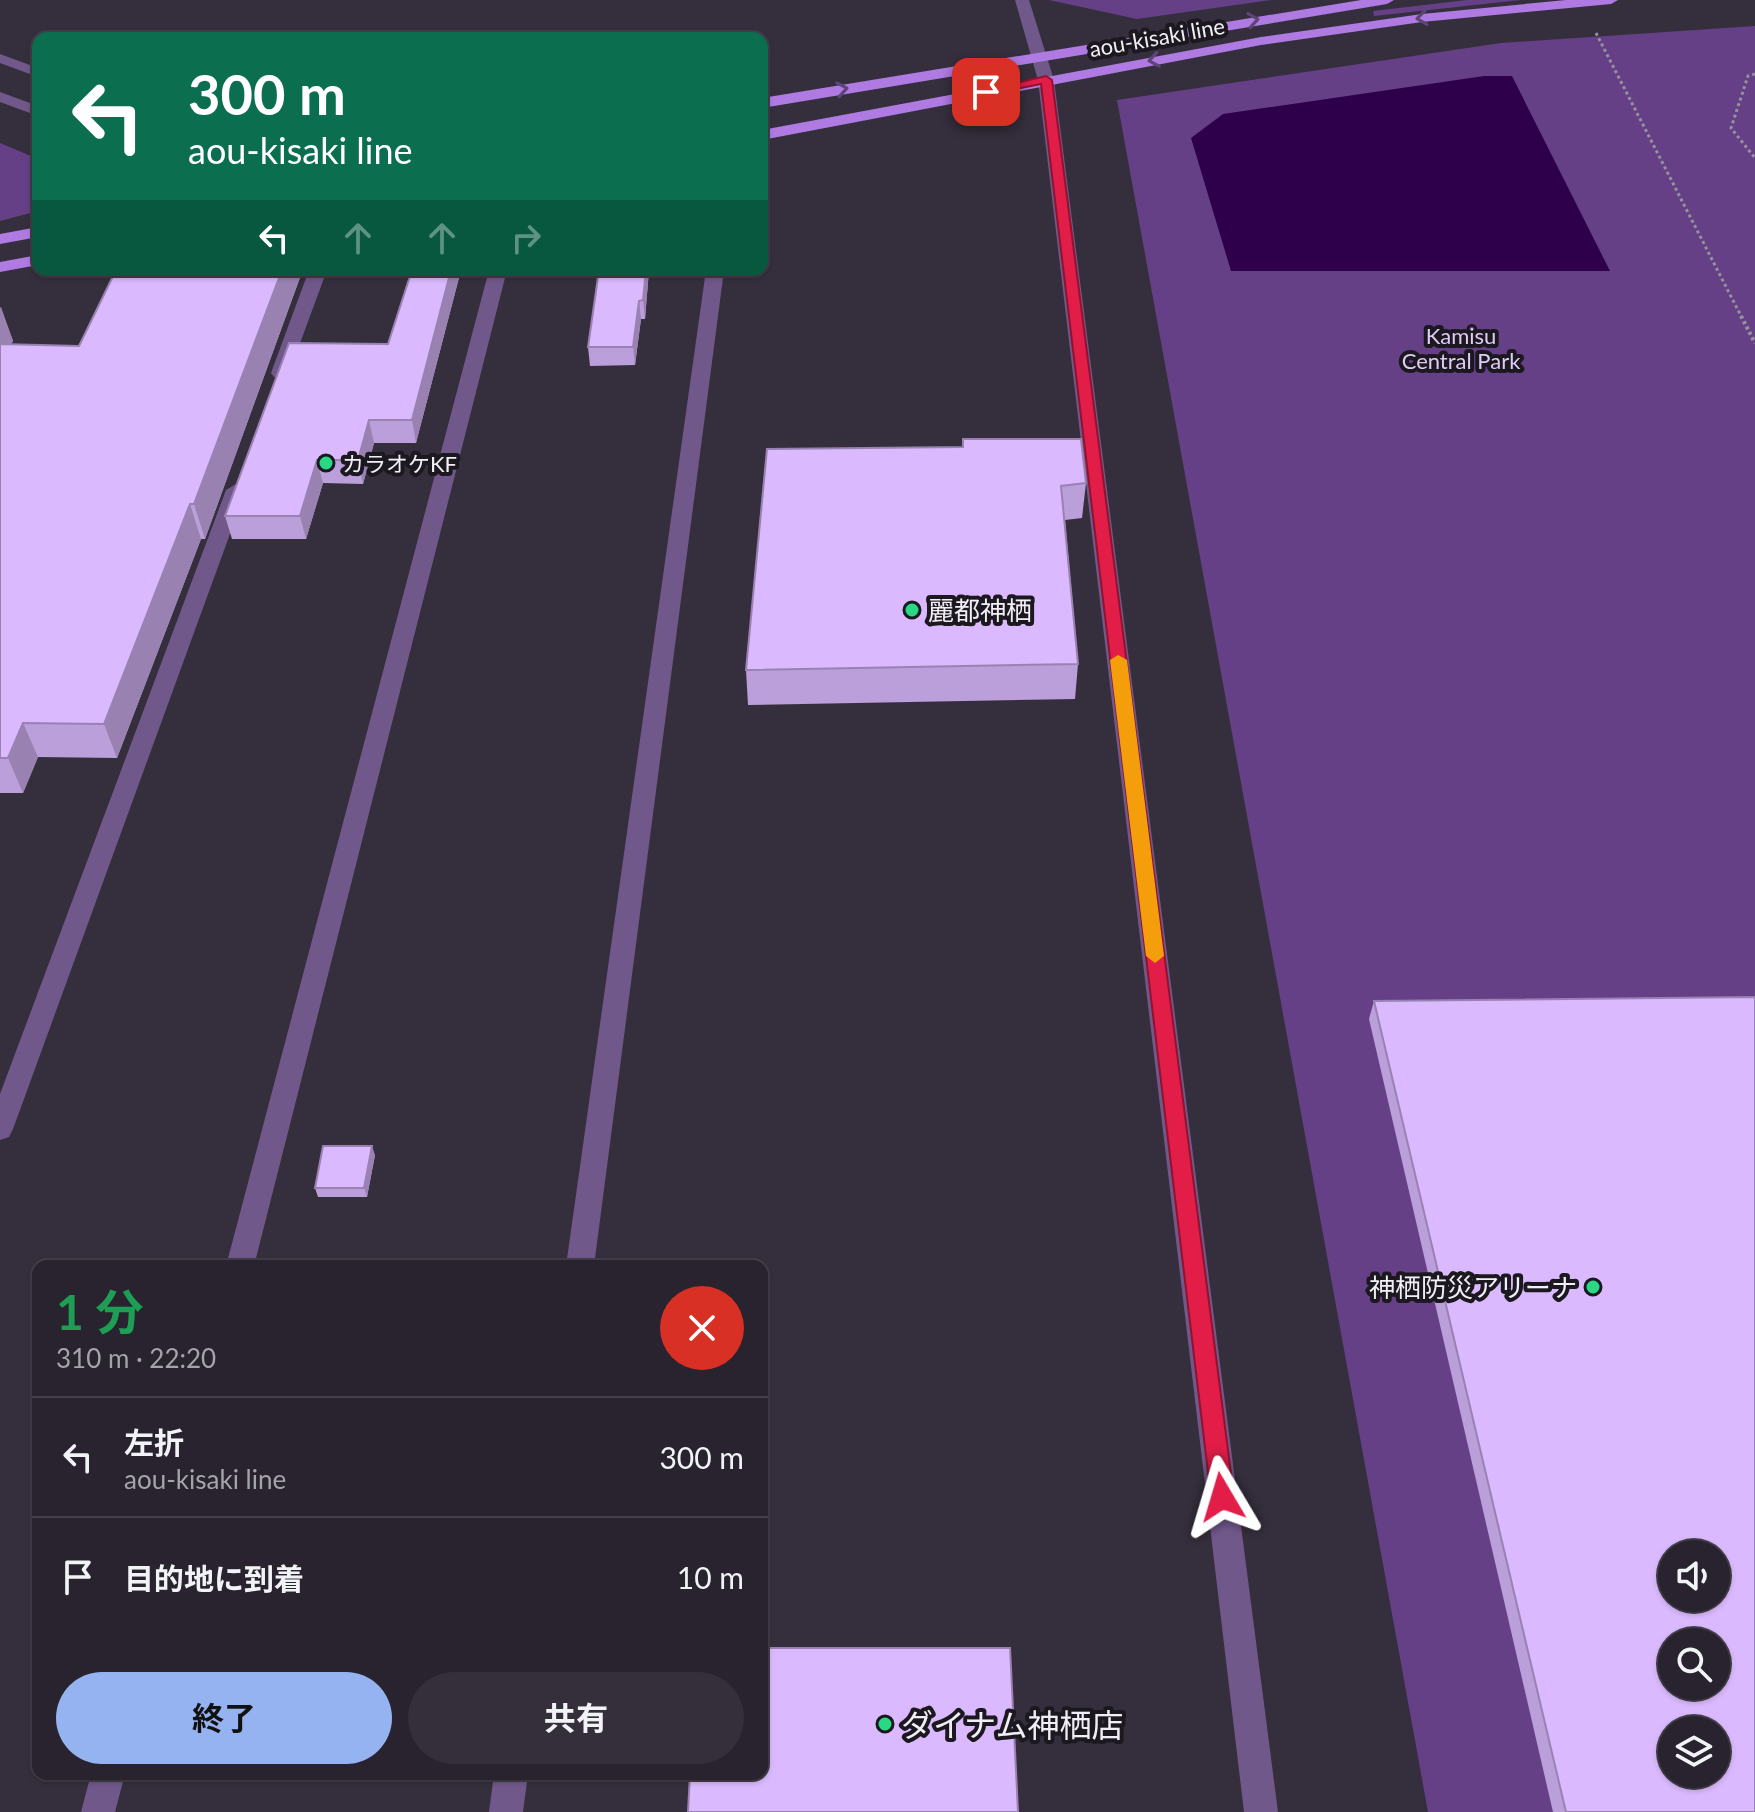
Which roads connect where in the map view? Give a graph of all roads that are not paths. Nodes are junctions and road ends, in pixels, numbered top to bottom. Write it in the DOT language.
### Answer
graph roads {
  1 [pos="1022,0"];
  2 [pos="1387,0"];
  3 [pos="1611,0"];
  4 [pos="1038,55"];
  5 [pos="0,58"];
  6 [pos="32,71"];
  7 [pos="1046,80"];
  8 [pos="0,97"];
  9 [pos="768,102"];
  10 [pos="32,109"];
  11 [pos="768,134"];
  12 [pos="32,233"];
  13 [pos="0,239"];
  14 [pos="32,261"];
  15 [pos="0,267"];
  16 [pos="316,276"];
  17 [pos="496,276"];
  18 [pos="714,276"];
  19 [pos="274,389"];
  20 [pos="247,463"];
  21 [pos="0,1129"];
  22 [pos="242,1260"];
  23 [pos="581,1260"];
  24 [pos="106,1780"];
  25 [pos="510,1780"];
  26 [pos="98,1812"];
  27 [pos="506,1812"];
  28 [pos="1261,1812"];
  1 -- 4 [label="street"];
  4 -- 2 [label="main road, aou-kisaki line, one-way"];
  3 -- 7 [label="main road, aou-kisaki line, one-way"];
  4 -- 7 [label="street"];
  9 -- 4 [label="main road, one-way"];
  5 -- 6 [label="street"];
  7 -- 11 [label="main road, aou-kisaki line"];
  7 -- 28 [label="street"];
  8 -- 10 [label="street"];
  12 -- 13 [label="main road"];
  14 -- 15 [label="main road"];
  16 -- 19 [label="street"];
  17 -- 22 [label="street"];
  18 -- 23 [label="street"];
  20 -- 21 [label="street"];
  24 -- 26 [label="street"];
  25 -- 27 [label="street"];
}
